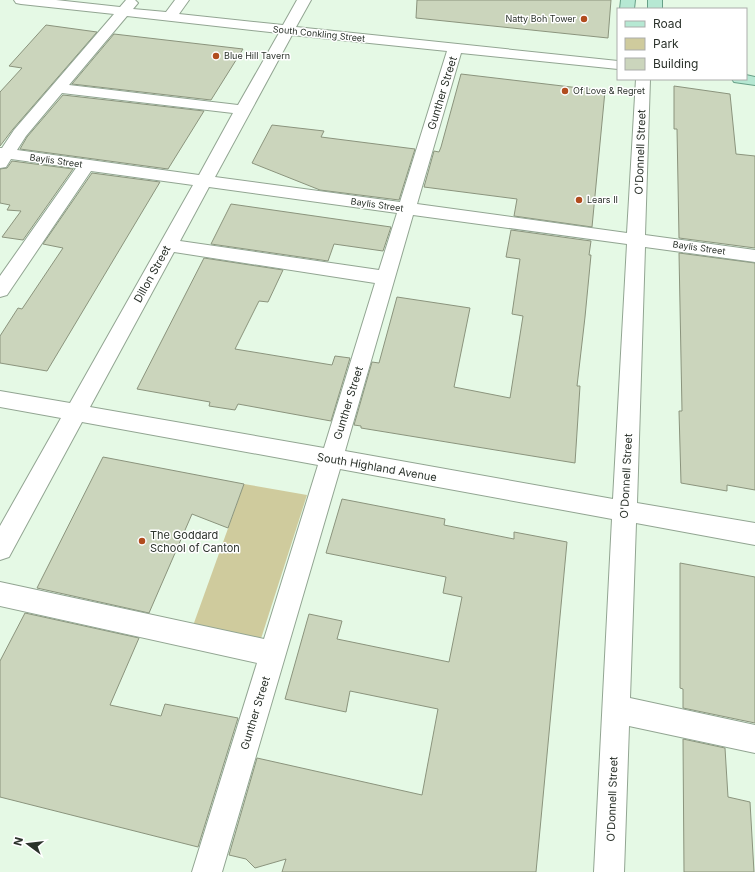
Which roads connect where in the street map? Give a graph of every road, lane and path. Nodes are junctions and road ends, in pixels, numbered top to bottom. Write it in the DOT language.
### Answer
graph roads {
  1 [pos="21,0"];
  2 [pos="133,0"];
  3 [pos="182,0"];
  4 [pos="304,0"];
  5 [pos="123,12"];
  6 [pos="170,17"];
  7 [pos="287,30"];
  8 [pos="455,48"];
  9 [pos="617,66"];
  10 [pos="643,80"];
  11 [pos="58,88"];
  12 [pos="243,110"];
  13 [pos="2,156"];
  14 [pos="87,165"];
  15 [pos="204,181"];
  16 [pos="407,208"];
  17 [pos="636,240"];
  18 [pos="168,245"];
  19 [pos="755,256"];
  20 [pos="386,278"];
  21 [pos="0,289"];
  22 [pos="0,399"];
  23 [pos="75,412"];
  24 [pos="332,458"];
  25 [pos="624,511"];
  26 [pos="755,534"];
  27 [pos="0,549"];
  28 [pos="0,594"];
  29 [pos="273,654"];
  30 [pos="616,709"];
  31 [pos="755,739"];
  32 [pos="207,872"];
  33 [pos="609,872"];
  1 -- 5 [label="street, South Conkling Street"];
  2 -- 5 [label="street"];
  3 -- 6 [label="street"];
  4 -- 7 [label="street, Dillon Street"];
  5 -- 6 [label="street, South Conkling Street"];
  5 -- 11 [label="street"];
  6 -- 7 [label="street, South Conkling Street"];
  7 -- 8 [label="street, South Conkling Street"];
  7 -- 12 [label="street, Dillon Street"];
  8 -- 9 [label="street, South Conkling Street"];
  8 -- 16 [label="street, Gunther Street"];
  10 -- 17 [label="street, O'Donnell Street"];
  11 -- 12 [label="street"];
  11 -- 13 [label="street"];
  12 -- 15 [label="street, Dillon Street"];
  13 -- 14 [label="street, Baylis Street"];
  14 -- 15 [label="street, Baylis Street"];
  14 -- 21 [label="street"];
  15 -- 16 [label="street, Baylis Street"];
  15 -- 18 [label="street, Dillon Street"];
  16 -- 17 [label="street, Baylis Street"];
  16 -- 20 [label="street, Gunther Street"];
  17 -- 19 [label="street, Baylis Street"];
  17 -- 25 [label="street, O'Donnell Street"];
  18 -- 20 [label="street"];
  18 -- 23 [label="street, Dillon Street"];
  20 -- 24 [label="street, Gunther Street"];
  22 -- 23 [label="street, South Highland Avenue"];
  23 -- 24 [label="street, South Highland Avenue"];
  23 -- 27 [label="street, Dillon Street"];
  24 -- 25 [label="street, South Highland Avenue"];
  24 -- 29 [label="street, Gunther Street"];
  25 -- 26 [label="street, South Highland Avenue"];
  25 -- 30 [label="street, O'Donnell Street"];
  28 -- 29 [label="street"];
  29 -- 32 [label="street, Gunther Street"];
  30 -- 31 [label="street"];
  30 -- 33 [label="street, O'Donnell Street"];
}
